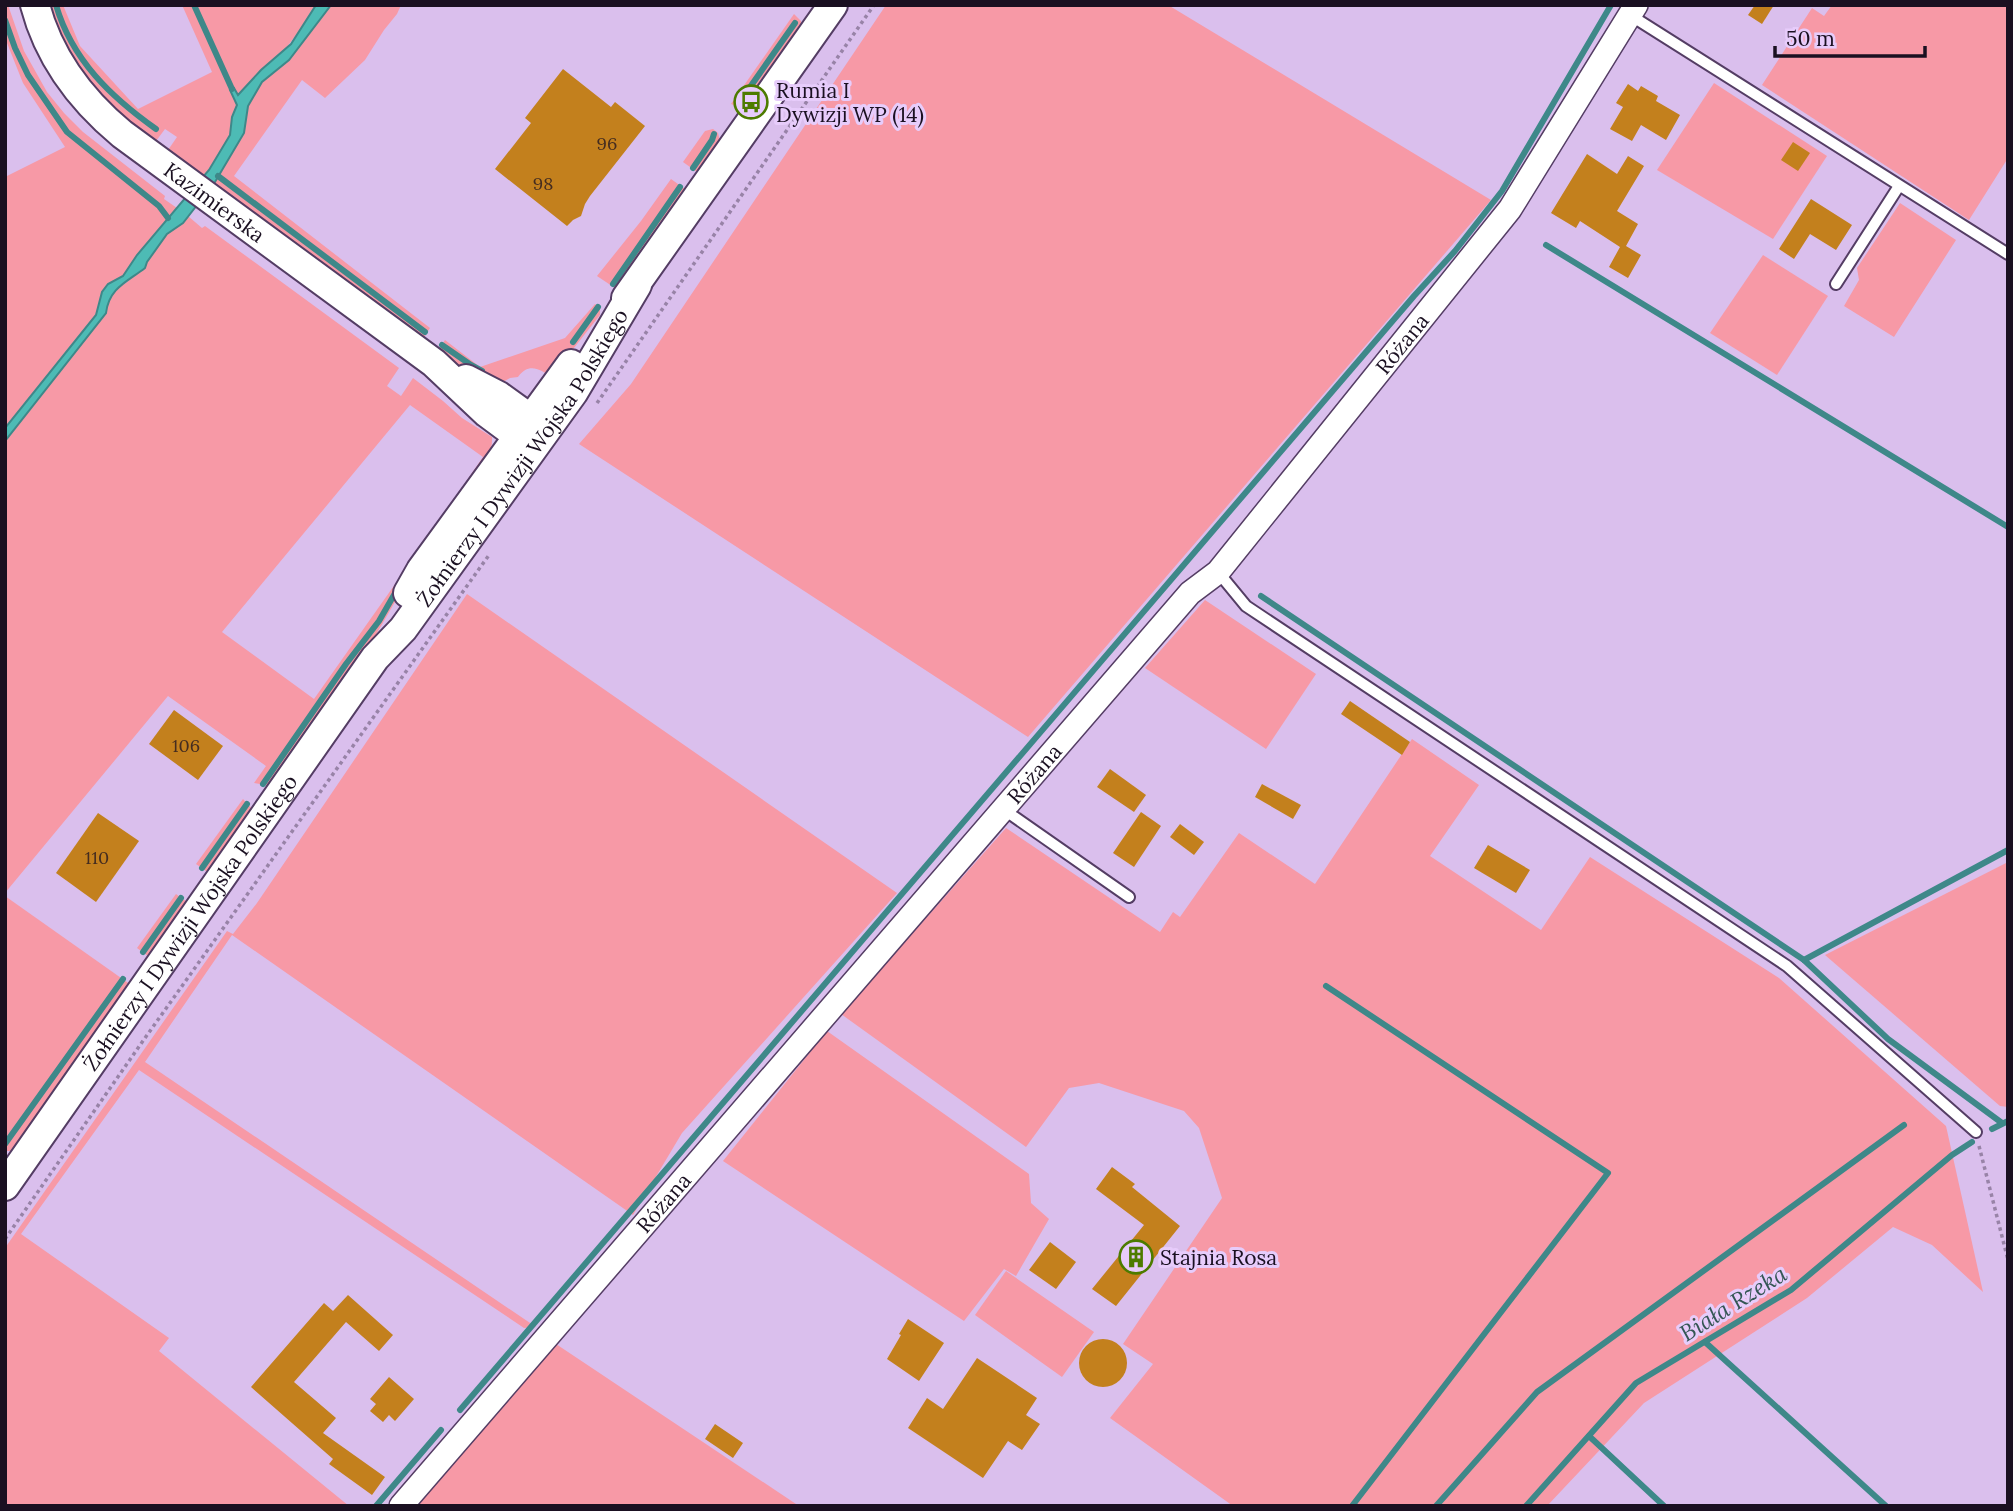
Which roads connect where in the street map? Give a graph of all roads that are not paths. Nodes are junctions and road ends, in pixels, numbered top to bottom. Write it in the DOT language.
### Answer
graph roads {
  1 [pos="35,5"];
  2 [pos="833,5"];
  3 [pos="1633,10"];
  4 [pos="1899,186"];
  5 [pos="2008,254"];
  6 [pos="1836,284"];
  7 [pos="530,431"];
  8 [pos="1218,572"];
  9 [pos="1003,809"];
  10 [pos="1129,897"];
  11 [pos="1976,1132"];
  12 [pos="5,1186"];
  13 [pos="401,1506"];
  1 -- 7 [label="street, Kazimierska"];
  2 -- 7 [label="street, Żołnierzy I Dywizji Wojska Polskiego"];
  3 -- 4 [label="lane, Różana"];
  3 -- 8 [label="street, Różana"];
  4 -- 5 [label="lane, Różana"];
  4 -- 6 [label="lane"];
  7 -- 12 [label="street, Żołnierzy I Dywizji Wojska Polskiego"];
  8 -- 9 [label="street, Różana"];
  8 -- 11 [label="lane"];
  9 -- 10 [label="lane"];
  9 -- 13 [label="street, Różana"];
}
